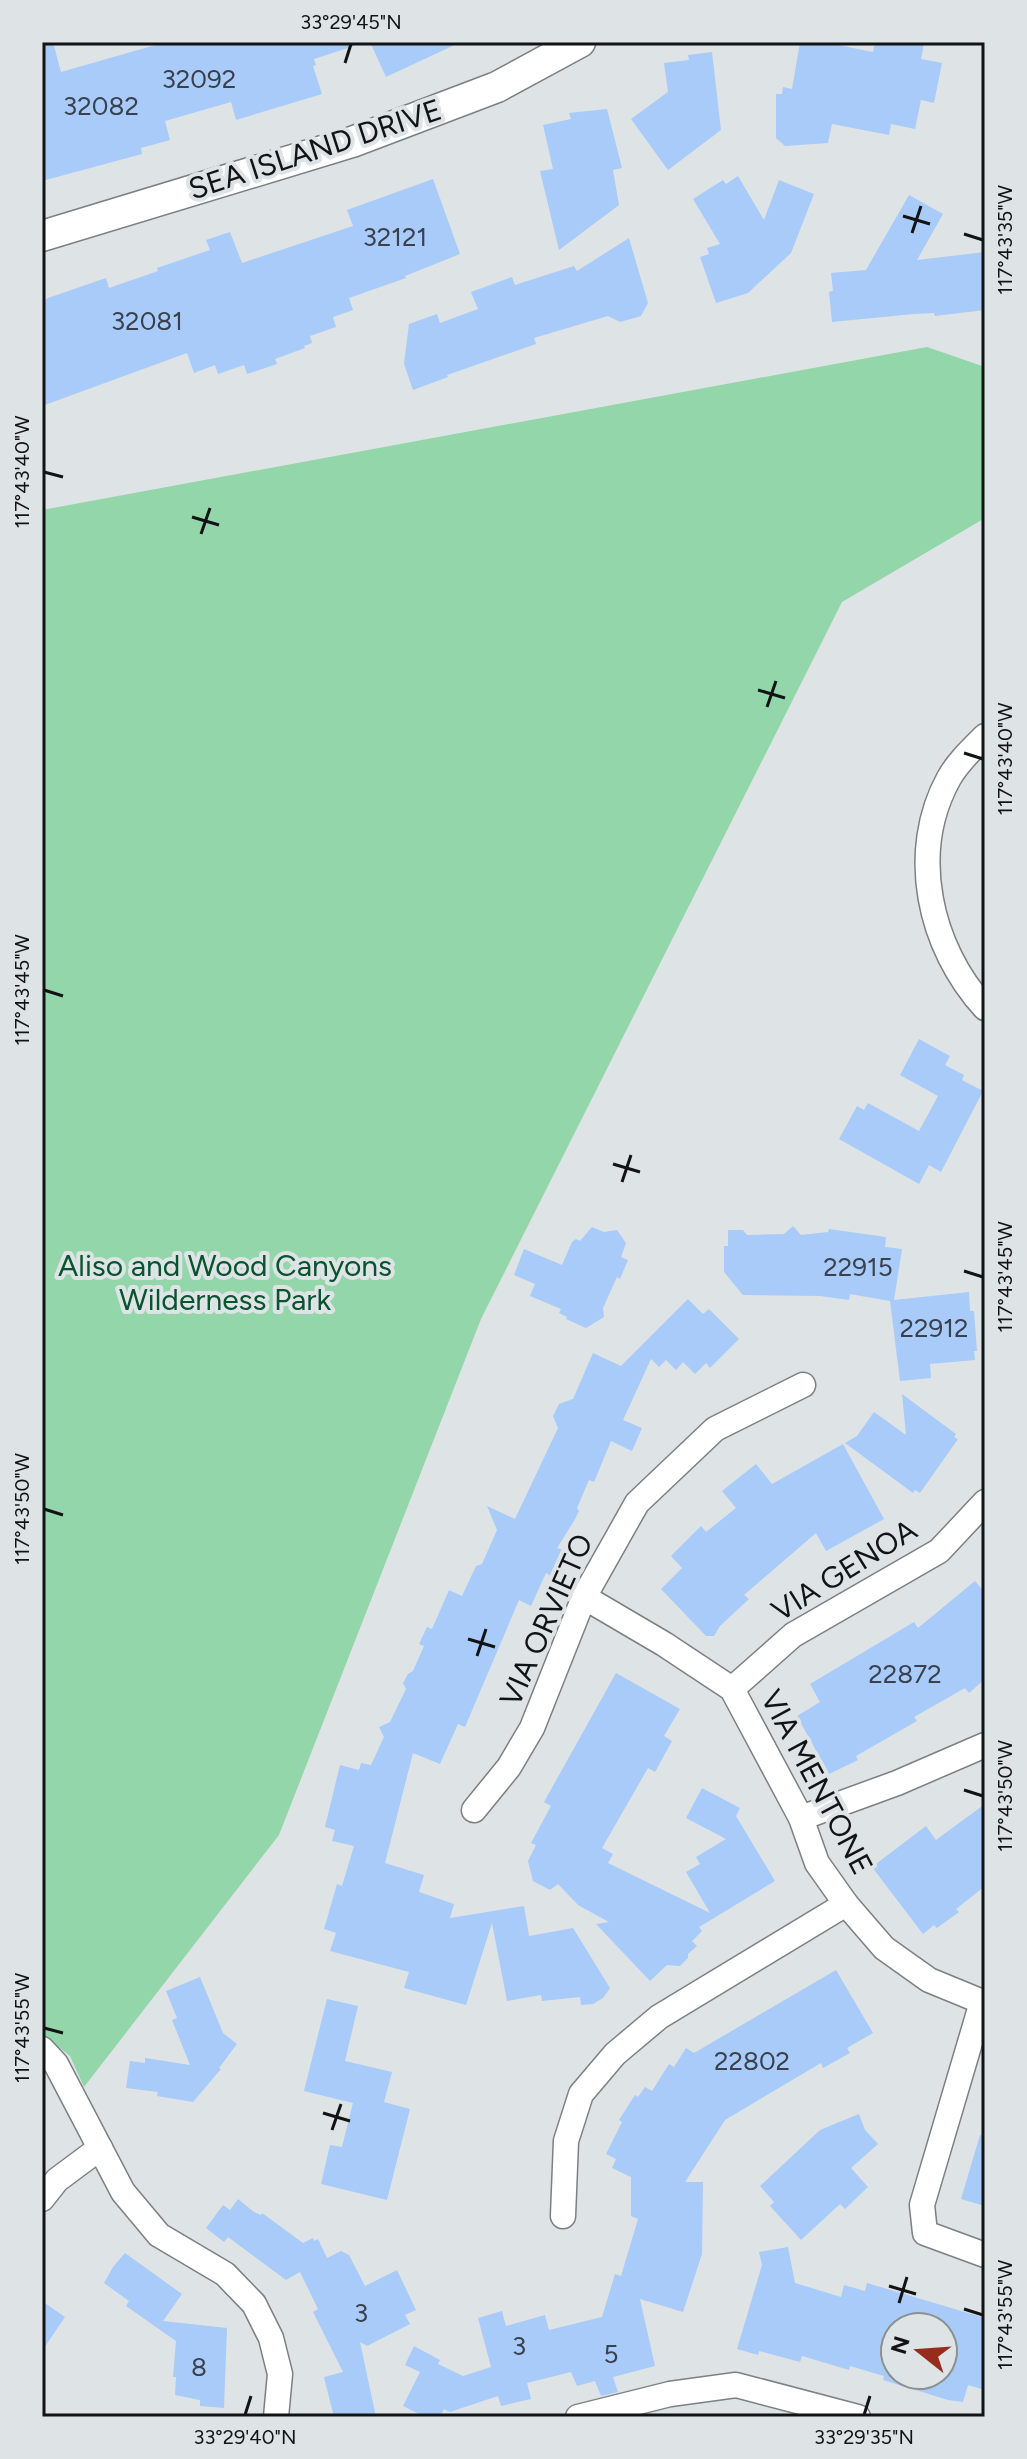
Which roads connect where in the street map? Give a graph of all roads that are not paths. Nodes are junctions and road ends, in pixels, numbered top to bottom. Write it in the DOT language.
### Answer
graph roads {
  1 [pos="580,42"];
  2 [pos="42,236"];
  3 [pos="985,736"];
  4 [pos="985,1008"];
  5 [pos="803,1385"];
  6 [pos="985,1502"];
  7 [pos="584,1597"];
  8 [pos="732,1689"];
  9 [pos="985,1745"];
  10 [pos="474,1810"];
  11 [pos="801,1818"];
  12 [pos="846,1904"];
  13 [pos="983,2002"];
  14 [pos="42,2049"];
  15 [pos="100,2148"];
  16 [pos="42,2199"];
  17 [pos="563,2216"];
  18 [pos="985,2255"];
  19 [pos="276,2417"];
  20 [pos="578,2417"];
  21 [pos="858,2417"];
  1 -- 2 [label="street, SEA ISLAND DRIVE"];
  3 -- 4 [label="street"];
  5 -- 7 [label="street, VIA ORVIETO"];
  6 -- 8 [label="street, VIA GENOA"];
  7 -- 8 [label="street, VIA MENTONE"];
  7 -- 10 [label="street, VIA ORVIETO"];
  8 -- 11 [label="street, VIA MENTONE"];
  9 -- 11 [label="street"];
  11 -- 12 [label="street, VIA MENTONE"];
  12 -- 13 [label="street, VIA MENTONE"];
  12 -- 17 [label="street"];
  13 -- 18 [label="street"];
  14 -- 15 [label="street"];
  15 -- 16 [label="street"];
  15 -- 19 [label="street"];
  20 -- 21 [label="street"];
}
